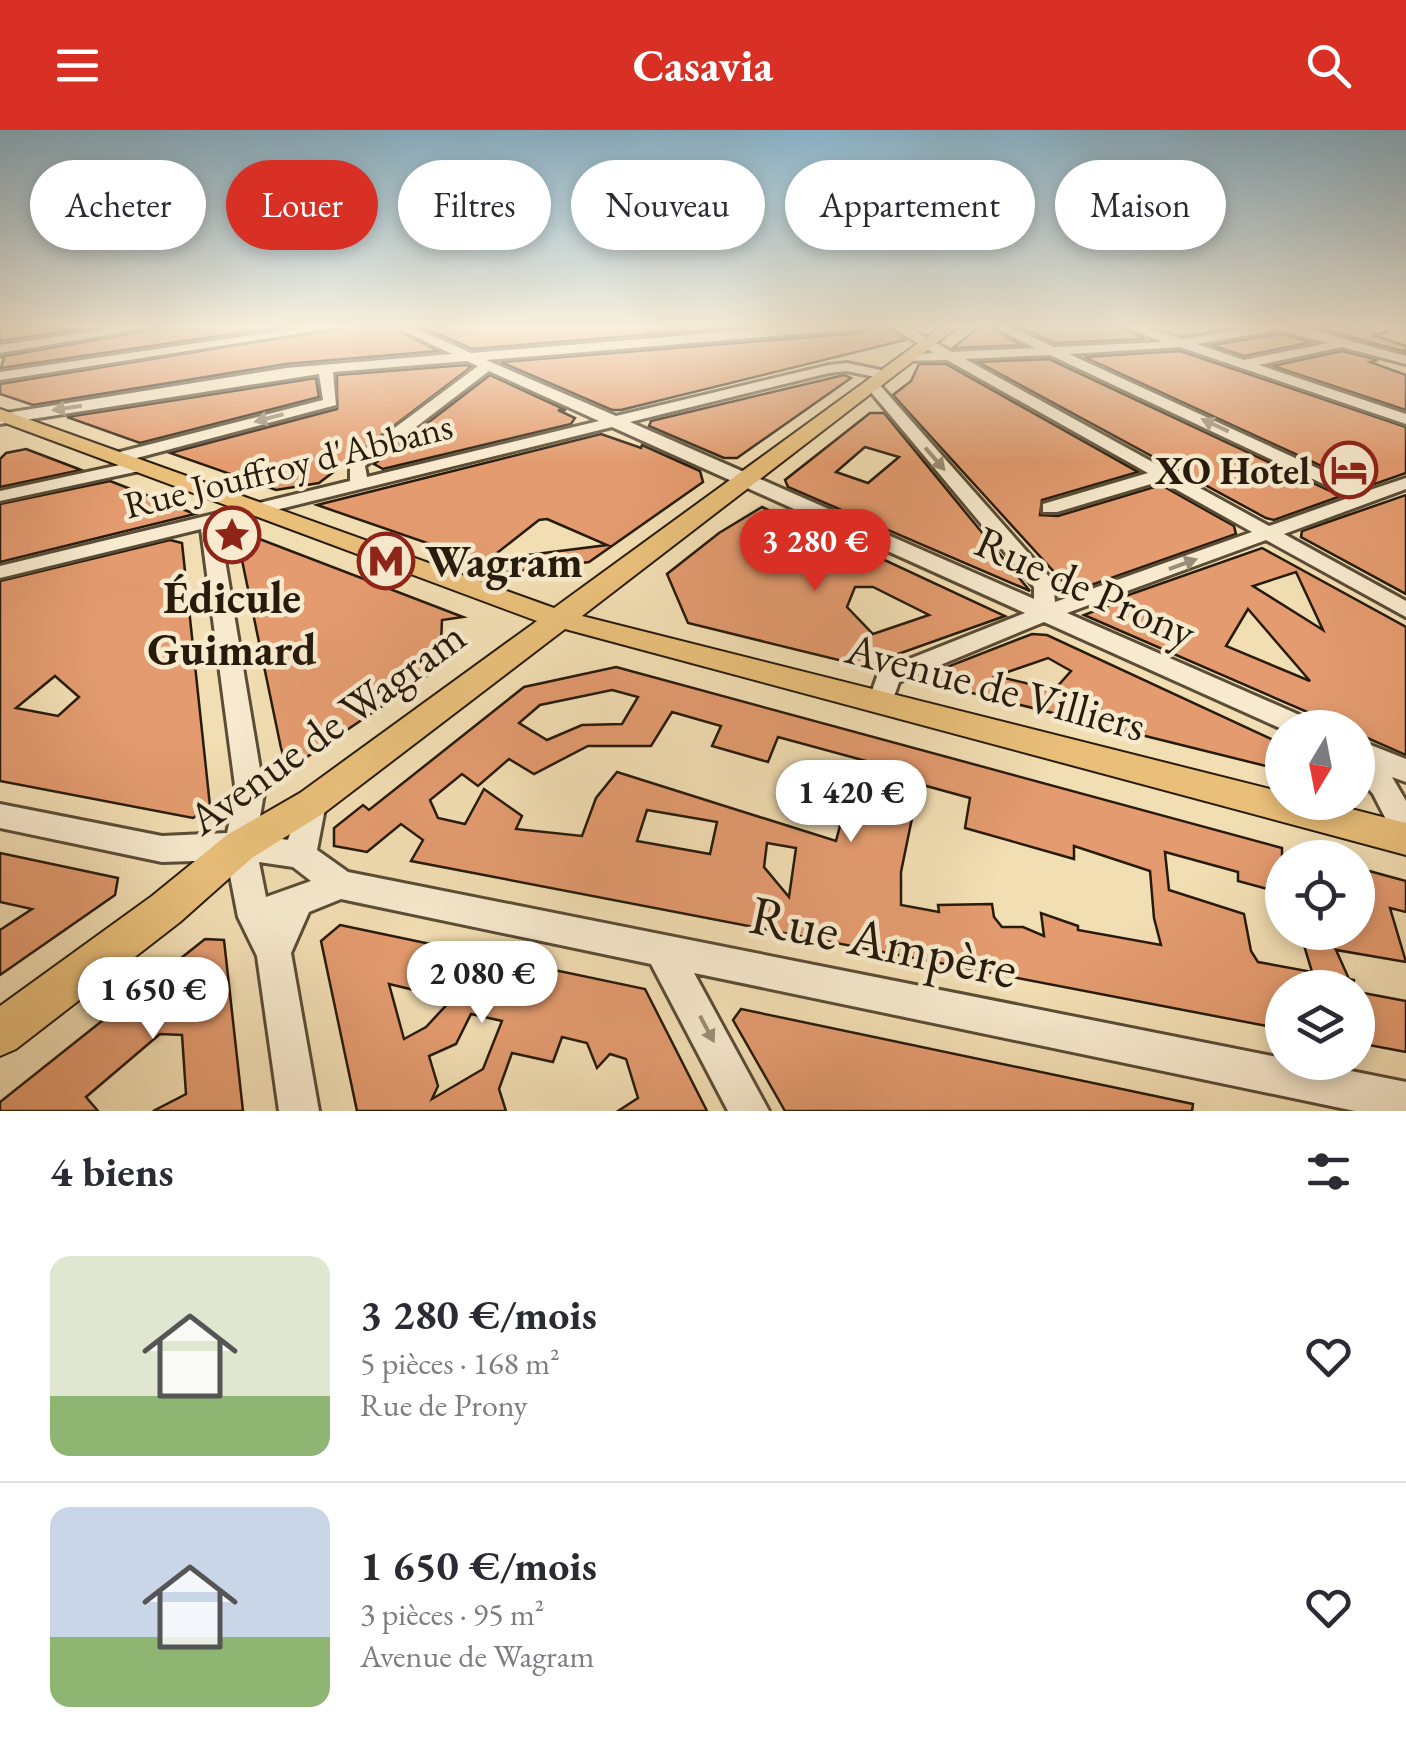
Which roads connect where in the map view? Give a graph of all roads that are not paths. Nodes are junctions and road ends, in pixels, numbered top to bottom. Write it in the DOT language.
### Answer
graph roads {
  1 [pos="36,371"];
  2 [pos="302,371"];
  3 [pos="325,371"];
  4 [pos="478,371"];
  5 [pos="496,371"];
  6 [pos="818,371"];
  7 [pos="854,371"];
  8 [pos="891,371"];
  9 [pos="976,371"];
  10 [pos="1095,371"];
  11 [pos="1261,371"];
  12 [pos="0,376"];
  13 [pos="879,380"];
  14 [pos="2,417"];
  15 [pos="1406,420"];
  16 [pos="611,422"];
  17 [pos="118,458"];
  18 [pos="140,466"];
  19 [pos="1162,475"];
  20 [pos="745,481"];
  21 [pos="359,482"];
  22 [pos="1406,483"];
  23 [pos="0,496"];
  24 [pos="1366,497"];
  25 [pos="253,508"];
  26 [pos="1050,508"];
  27 [pos="210,533"];
  28 [pos="1268,534"];
  29 [pos="0,572"];
  30 [pos="1406,610"];
  31 [pos="1044,614"];
  32 [pos="559,619"];
  33 [pos="880,702"];
  34 [pos="1265,711"];
  35 [pos="1375,757"];
  36 [pos="1406,771"];
  37 [pos="1375,777"];
  38 [pos="312,803"];
  39 [pos="0,816"];
  40 [pos="1406,828"];
  41 [pos="1406,839"];
  42 [pos="240,846"];
  43 [pos="300,855"];
  44 [pos="341,885"];
  45 [pos="298,902"];
  46 [pos="254,917"];
  47 [pos="661,948"];
  48 [pos="274,953"];
  49 [pos="0,1034"];
  50 [pos="1406,1102"];
  51 [pos="299,1111"];
  52 [pos="750,1111"];
  1 -- 12 [label="street"];
  2 -- 14 [label="street, one-way"];
  3 -- 17 [label="street, one-way"];
  4 -- 21 [label="street"];
  5 -- 16 [label="street, Rue de Prony"];
  6 -- 16 [label="street, Rue Jouffroy d'Abbans"];
  7 -- 13 [label="street, Rue Jouffroy d'Abbans"];
  8 -- 13 [label="main road, Avenue de Wagram"];
  9 -- 19 [label="street"];
  24 -- 10 [label="street, one-way"];
  11 -- 15 [label="street"];
  13 -- 20 [label="main road, Avenue de Wagram"];
  13 -- 31 [label="street, one-way"];
  14 -- 17 [label="main road, Avenue de Villiers"];
  16 -- 20 [label="street, Rue de Prony"];
  16 -- 21 [label="street, Rue Jouffroy d'Abbans"];
  17 -- 18 [label="main road, Avenue de Villiers"];
  18 -- 23 [label="street"];
  18 -- 25 [label="main road, Avenue de Villiers"];
  19 -- 26 [label="street"];
  19 -- 28 [label="street"];
  20 -- 31 [label="street, Rue de Prony"];
  20 -- 32 [label="main road, Avenue de Wagram"];
  21 -- 25 [label="street, Rue Jouffroy d'Abbans"];
  22 -- 24 [label="street"];
  24 -- 28 [label="street"];
  25 -- 27 [label="street, Rue Jouffroy d'Abbans"];
  25 -- 32 [label="main road, Avenue de Villiers"];
  27 -- 29 [label="street, Rue Jouffroy d'Abbans"];
  27 -- 42 [label="street"];
  28 -- 30 [label="street"];
  31 -- 28 [label="street, one-way"];
  31 -- 33 [label="street"];
  31 -- 34 [label="street, Rue de Prony"];
  32 -- 33 [label="main road, Avenue de Villiers"];
  32 -- 38 [label="main road, Avenue de Wagram"];
  33 -- 41 [label="main road, Avenue de Villiers"];
  35 -- 36 [label="street"];
  37 -- 40 [label="street"];
  38 -- 42 [label="main road, Avenue de Wagram"];
  38 -- 43 [label="street"];
  39 -- 42 [label="street"];
  42 -- 43 [label="street"];
  42 -- 46 [label="street"];
  42 -- 49 [label="main road, Avenue de Wagram"];
  43 -- 44 [label="street"];
  44 -- 45 [label="street"];
  44 -- 47 [label="street, Rue Ampère"];
  45 -- 46 [label="street"];
  45 -- 48 [label="street"];
  46 -- 48 [label="street"];
  47 -- 50 [label="street, Rue Ampère"];
  47 -- 52 [label="street, one-way"];
  48 -- 51 [label="street"];
}
